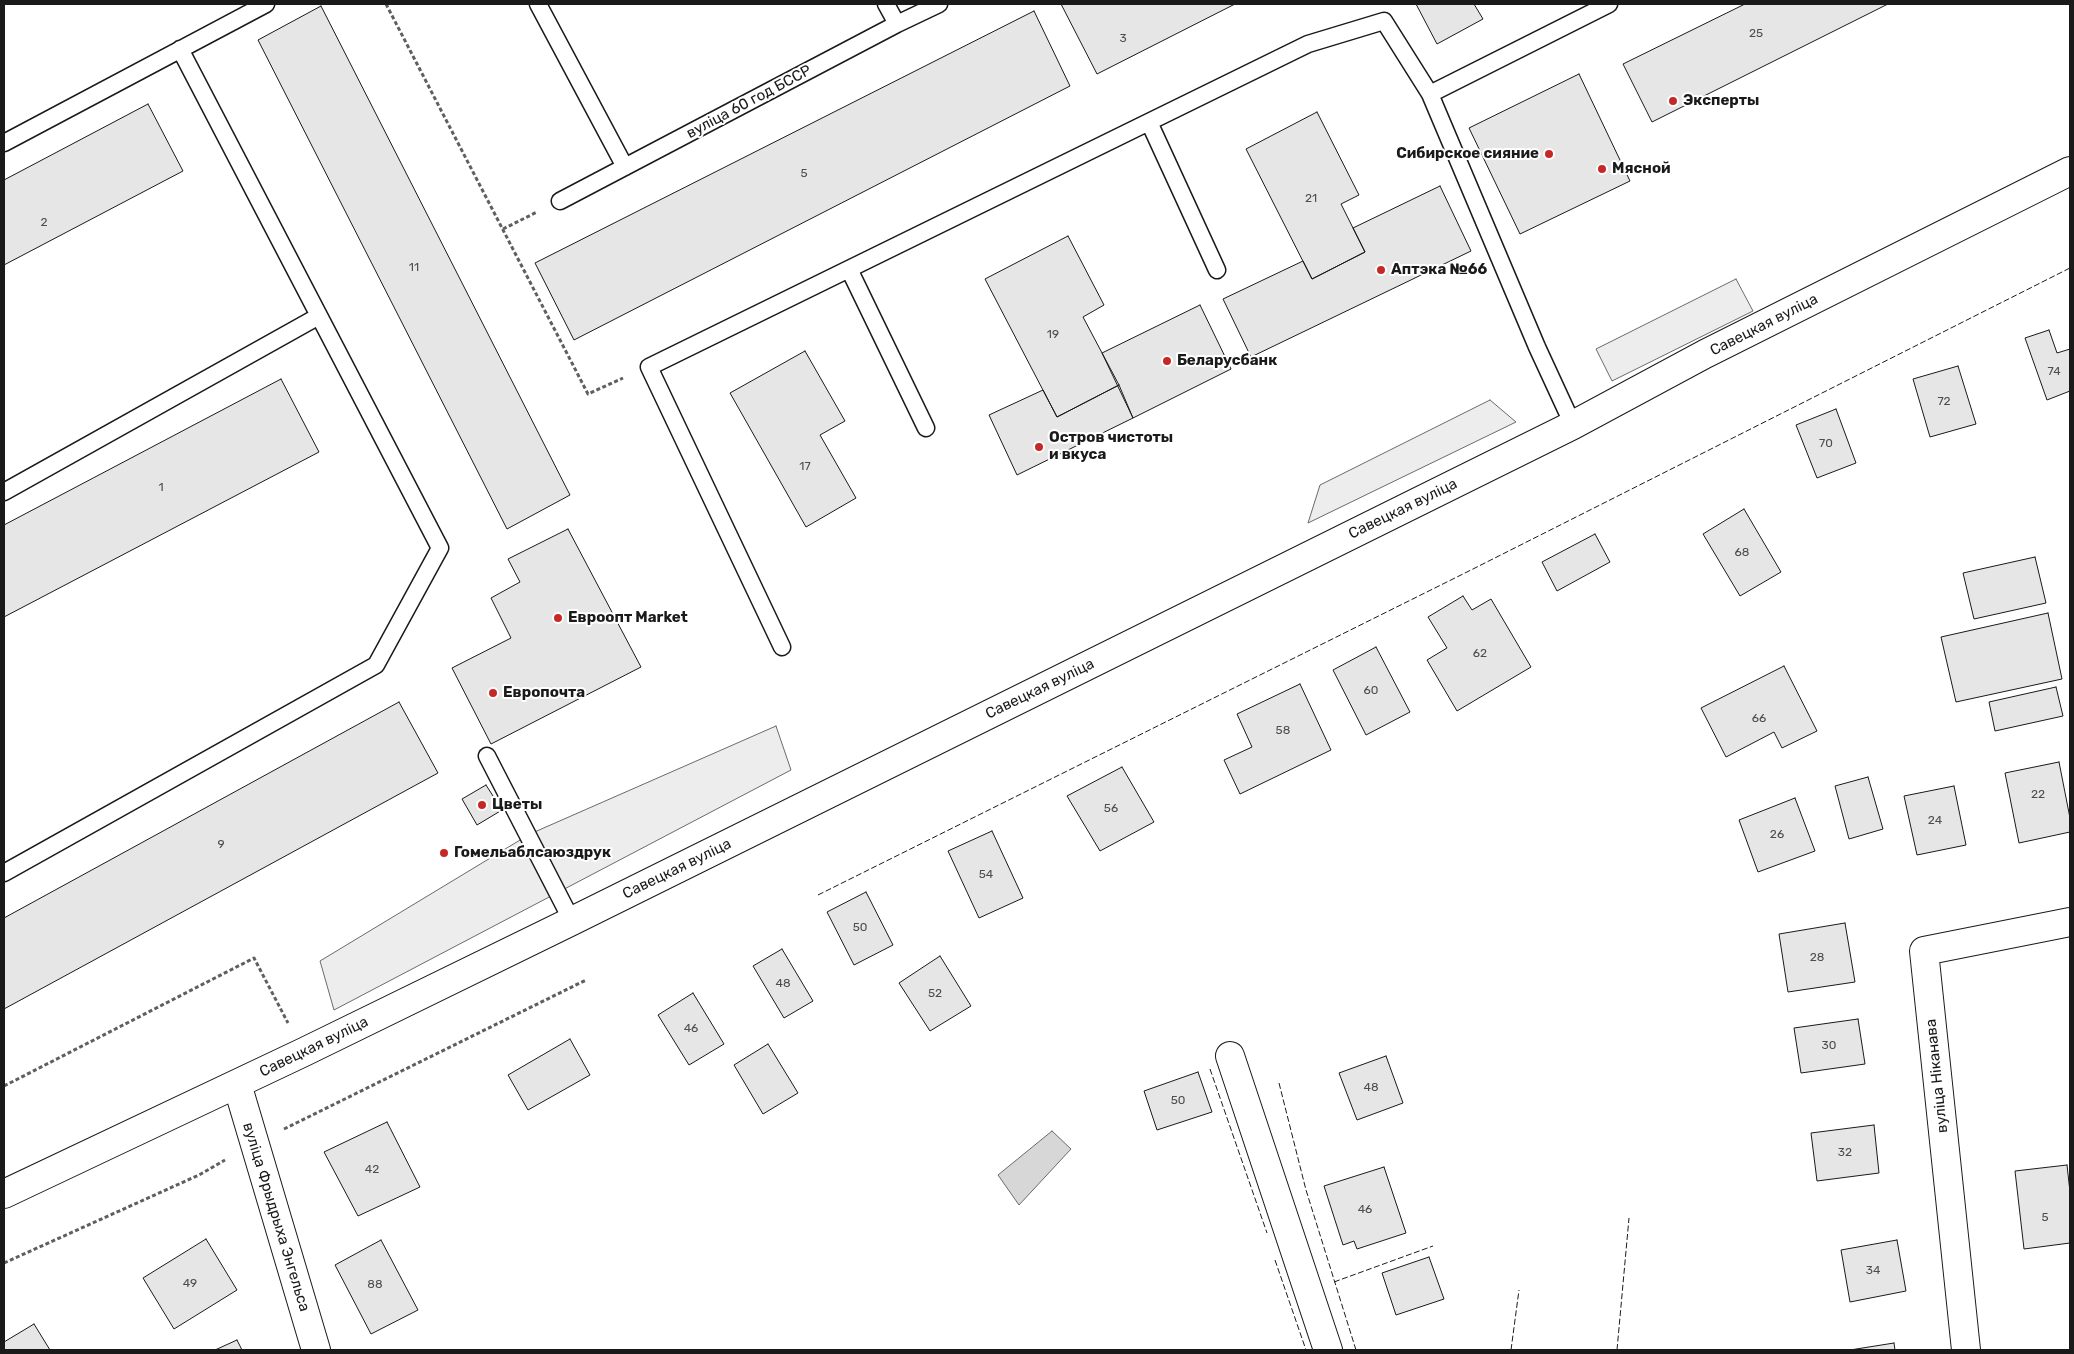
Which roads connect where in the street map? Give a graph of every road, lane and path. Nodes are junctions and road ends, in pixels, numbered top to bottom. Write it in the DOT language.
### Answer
graph roads {
  1 [pos="266,4"];
  2 [pos="386,4"];
  3 [pos="538,4"];
  4 [pos="886,4"];
  5 [pos="939,4"];
  6 [pos="1609,4"];
  7 [pos="897,24"];
  8 [pos="180,49"];
  9 [pos="1430,94"];
  10 [pos="1148,122"];
  11 [pos="4,143"];
  12 [pos="625,168"];
  13 [pos="2070,171"];
  14 [pos="560,201"];
  15 [pos="503,229"];
  16 [pos="849,269"];
  17 [pos="1217,270"];
  18 [pos="319,316"];
  19 [pos="649,367"];
  20 [pos="1572,425"];
  21 [pos="926,428"];
  22 [pos="4,492"];
  23 [pos="782,647"];
  24 [pos="487,756"];
  25 [pos="4,874"];
  26 [pos="572,921"];
  27 [pos="2070,922"];
  28 [pos="586,980"];
  29 [pos="304,1052"];
  30 [pos="1230,1056"];
  31 [pos="237,1084"];
  32 [pos="4,1086"];
  33 [pos="253,1144"];
  34 [pos="4,1194"];
  35 [pos="4,1263"];
  36 [pos="316,1350"];
  37 [pos="1328,1350"];
  38 [pos="1966,1350"];
  1 -- 8 [label="lane"];
  2 -- 15 [label="path"];
  3 -- 12 [label="lane"];
  4 -- 7 [label="lane"];
  5 -- 7 [label="lane, вуліца 60 год БССР"];
  6 -- 9 [label="lane"];
  7 -- 12 [label="lane, вуліца 60 год БССР"];
  8 -- 11 [label="lane"];
  8 -- 18 [label="lane"];
  9 -- 10 [label="lane"];
  9 -- 20 [label="lane"];
  10 -- 16 [label="lane"];
  10 -- 17 [label="lane"];
  12 -- 14 [label="lane, вуліца 60 год БССР"];
  13 -- 20 [label="main road, Савецкая вуліца"];
  14 -- 15 [label="path"];
  15 -- 19 [label="path"];
  16 -- 19 [label="lane"];
  16 -- 21 [label="lane"];
  18 -- 22 [label="lane"];
  18 -- 25 [label="lane"];
  19 -- 23 [label="lane"];
  20 -- 26 [label="main road, Савецкая вуліца"];
  24 -- 26 [label="lane"];
  26 -- 29 [label="main road, Савецкая вуліца"];
  27 -- 38 [label="main road, вуліца Ніканава"];
  28 -- 33 [label="path"];
  29 -- 31 [label="main road, Савецкая вуліца"];
  29 -- 32 [label="path"];
  30 -- 37 [label="main road"];
  31 -- 33 [label="main road, вуліца Фрыдрыха Энгельса"];
  31 -- 34 [label="main road, Савецкая вуліца"];
  33 -- 35 [label="path"];
  33 -- 36 [label="main road, вуліца Фрыдрыха Энгельса"];
}
